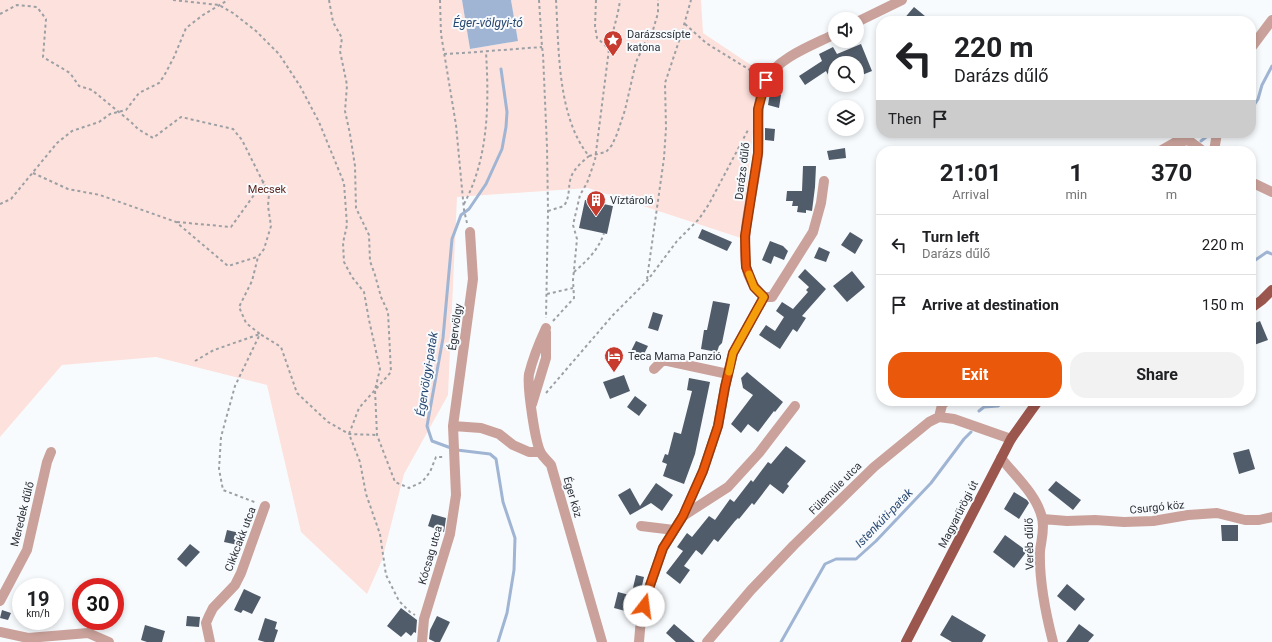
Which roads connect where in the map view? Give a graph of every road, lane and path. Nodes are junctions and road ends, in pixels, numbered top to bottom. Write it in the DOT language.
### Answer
graph roads {
  1 [pos="173,0"];
  2 [pos="228,0"];
  3 [pos="330,0"];
  4 [pos="440,0"];
  5 [pos="539,0"];
  6 [pos="556,0"];
  7 [pos="596,0"];
  8 [pos="620,0"];
  9 [pos="658,0"];
  10 [pos="691,0"];
  11 [pos="902,0"];
  12 [pos="199,1"];
  13 [pos="219,5"];
  14 [pos="0,14"];
  15 [pos="864,19"];
  16 [pos="1272,20"];
  17 [pos="685,24"];
  18 [pos="828,38"];
  19 [pos="1256,41"];
  20 [pos="542,47"];
  21 [pos="609,49"];
  22 [pos="486,52"];
  23 [pos="444,54"];
  24 [pos="751,70"];
  25 [pos="119,112"];
  26 [pos="743,139"];
  27 [pos="1169,146"];
  28 [pos="1196,146"];
  29 [pos="596,154"];
  30 [pos="589,156"];
  31 [pos="32,173"];
  32 [pos="264,181"];
  33 [pos="824,181"];
  34 [pos="1256,184"];
  35 [pos="1272,192"];
  36 [pos="0,204"];
  37 [pos="463,205"];
  38 [pos="548,211"];
  39 [pos="465,217"];
  40 [pos="176,222"];
  41 [pos="470,232"];
  42 [pos="604,233"];
  43 [pos="258,257"];
  44 [pos="574,273"];
  45 [pos="647,282"];
  46 [pos="573,288"];
  47 [pos="1272,290"];
  48 [pos="547,294"];
  49 [pos="764,297"];
  50 [pos="1256,304"];
  51 [pos="546,328"];
  52 [pos="260,334"];
  53 [pos="195,361"];
  54 [pos="654,369"];
  55 [pos="563,373"];
  56 [pos="728,374"];
  57 [pos="375,390"];
  58 [pos="794,406"];
  59 [pos="942,406"];
  60 [pos="1034,406"];
  61 [pos="939,417"];
  62 [pos="453,426"];
  63 [pos="349,434"];
  64 [pos="377,435"];
  65 [pos="1011,439"];
  66 [pos="51,452"];
  67 [pos="454,452"];
  68 [pos="540,452"];
  69 [pos="1001,458"];
  70 [pos="265,506"];
  71 [pos="683,516"];
  72 [pos="1272,517"];
  73 [pos="1043,519"];
  74 [pos="641,526"];
  75 [pos="674,530"];
  76 [pos="0,601"];
  77 [pos="424,619"];
  78 [pos="0,632"];
  79 [pos="109,642"];
  80 [pos="210,642"];
  81 [pos="422,642"];
  82 [pos="602,642"];
  83 [pos="639,642"];
  84 [pos="707,642"];
  85 [pos="906,642"];
  86 [pos="1053,642"];
  1 -- 12 [label="path"];
  2 -- 13 [label="path"];
  3 -- 57 [label="path"];
  4 -- 23 [label="path"];
  5 -- 20 [label="path"];
  6 -- 30 [label="path"];
  7 -- 21 [label="path"];
  8 -- 21 [label="path"];
  9 -- 29 [label="path"];
  10 -- 17 [label="path"];
  11 -- 15 [label="street"];
  12 -- 13 [label="path"];
  13 -- 25 [label="path"];
  13 -- 57 [label="path"];
  14 -- 25 [label="path"];
  16 -- 19 [label="street"];
  17 -- 24 [label="path"];
  17 -- 45 [label="path"];
  18 -- 49 [label="street, Darázs dűlő"];
  20 -- 22 [label="path"];
  20 -- 38 [label="path"];
  21 -- 29 [label="path"];
  22 -- 23 [label="path"];
  22 -- 37 [label="path"];
  23 -- 37 [label="path"];
  25 -- 31 [label="path"];
  25 -- 32 [label="path"];
  26 -- 45 [label="path"];
  27 -- 28 [label="street"];
  29 -- 30 [label="path"];
  29 -- 44 [label="path"];
  30 -- 38 [label="path"];
  31 -- 36 [label="path"];
  31 -- 40 [label="path"];
  32 -- 40 [label="path"];
  32 -- 43 [label="path"];
  33 -- 49 [label="street"];
  34 -- 35 [label="street"];
  37 -- 39 [label="path"];
  38 -- 48 [label="path"];
  40 -- 43 [label="path"];
  41 -- 62 [label="street, Égervölgy"];
  42 -- 44 [label="path"];
  43 -- 52 [label="path"];
  44 -- 46 [label="path"];
  45 -- 55 [label="path"];
  46 -- 48 [label="path"];
  46 -- 51 [label="path"];
  47 -- 50 [label="main road"];
  48 -- 51 [label="path"];
  49 -- 56 [label="street"];
  51 -- 68 [label="street"];
  52 -- 53 [label="path"];
  52 -- 63 [label="path"];
  52 -- 70 [label="path"];
  54 -- 56 [label="street"];
  56 -- 71 [label="street"];
  57 -- 63 [label="path"];
  57 -- 64 [label="path"];
  58 -- 71 [label="street"];
  59 -- 61 [label="street"];
  60 -- 65 [label="main road, Magyarürögi út"];
  61 -- 65 [label="street"];
  61 -- 84 [label="street, Fülemüle utca"];
  62 -- 67 [label="street, Kócsag utca"];
  62 -- 68 [label="street"];
  63 -- 64 [label="path"];
  63 -- 77 [label="path"];
  64 -- 67 [label="path"];
  65 -- 69 [label="main road, Magyarürögi út"];
  66 -- 76 [label="street, Meredek dűlő"];
  67 -- 77 [label="street, Kócsag utca"];
  68 -- 82 [label="street, Éger köz"];
  69 -- 73 [label="street, Veréb dűlő"];
  69 -- 85 [label="main road, Magyarürögi út"];
  70 -- 80 [label="street, Cikkcakk utca"];
  71 -- 75 [label="street"];
  72 -- 73 [label="street, Csurgó köz"];
  73 -- 86 [label="street, Veréb dűlő"];
  74 -- 75 [label="street"];
  75 -- 83 [label="street"];
  77 -- 81 [label="street, Kócsag utca"];
  78 -- 79 [label="street"];
}
